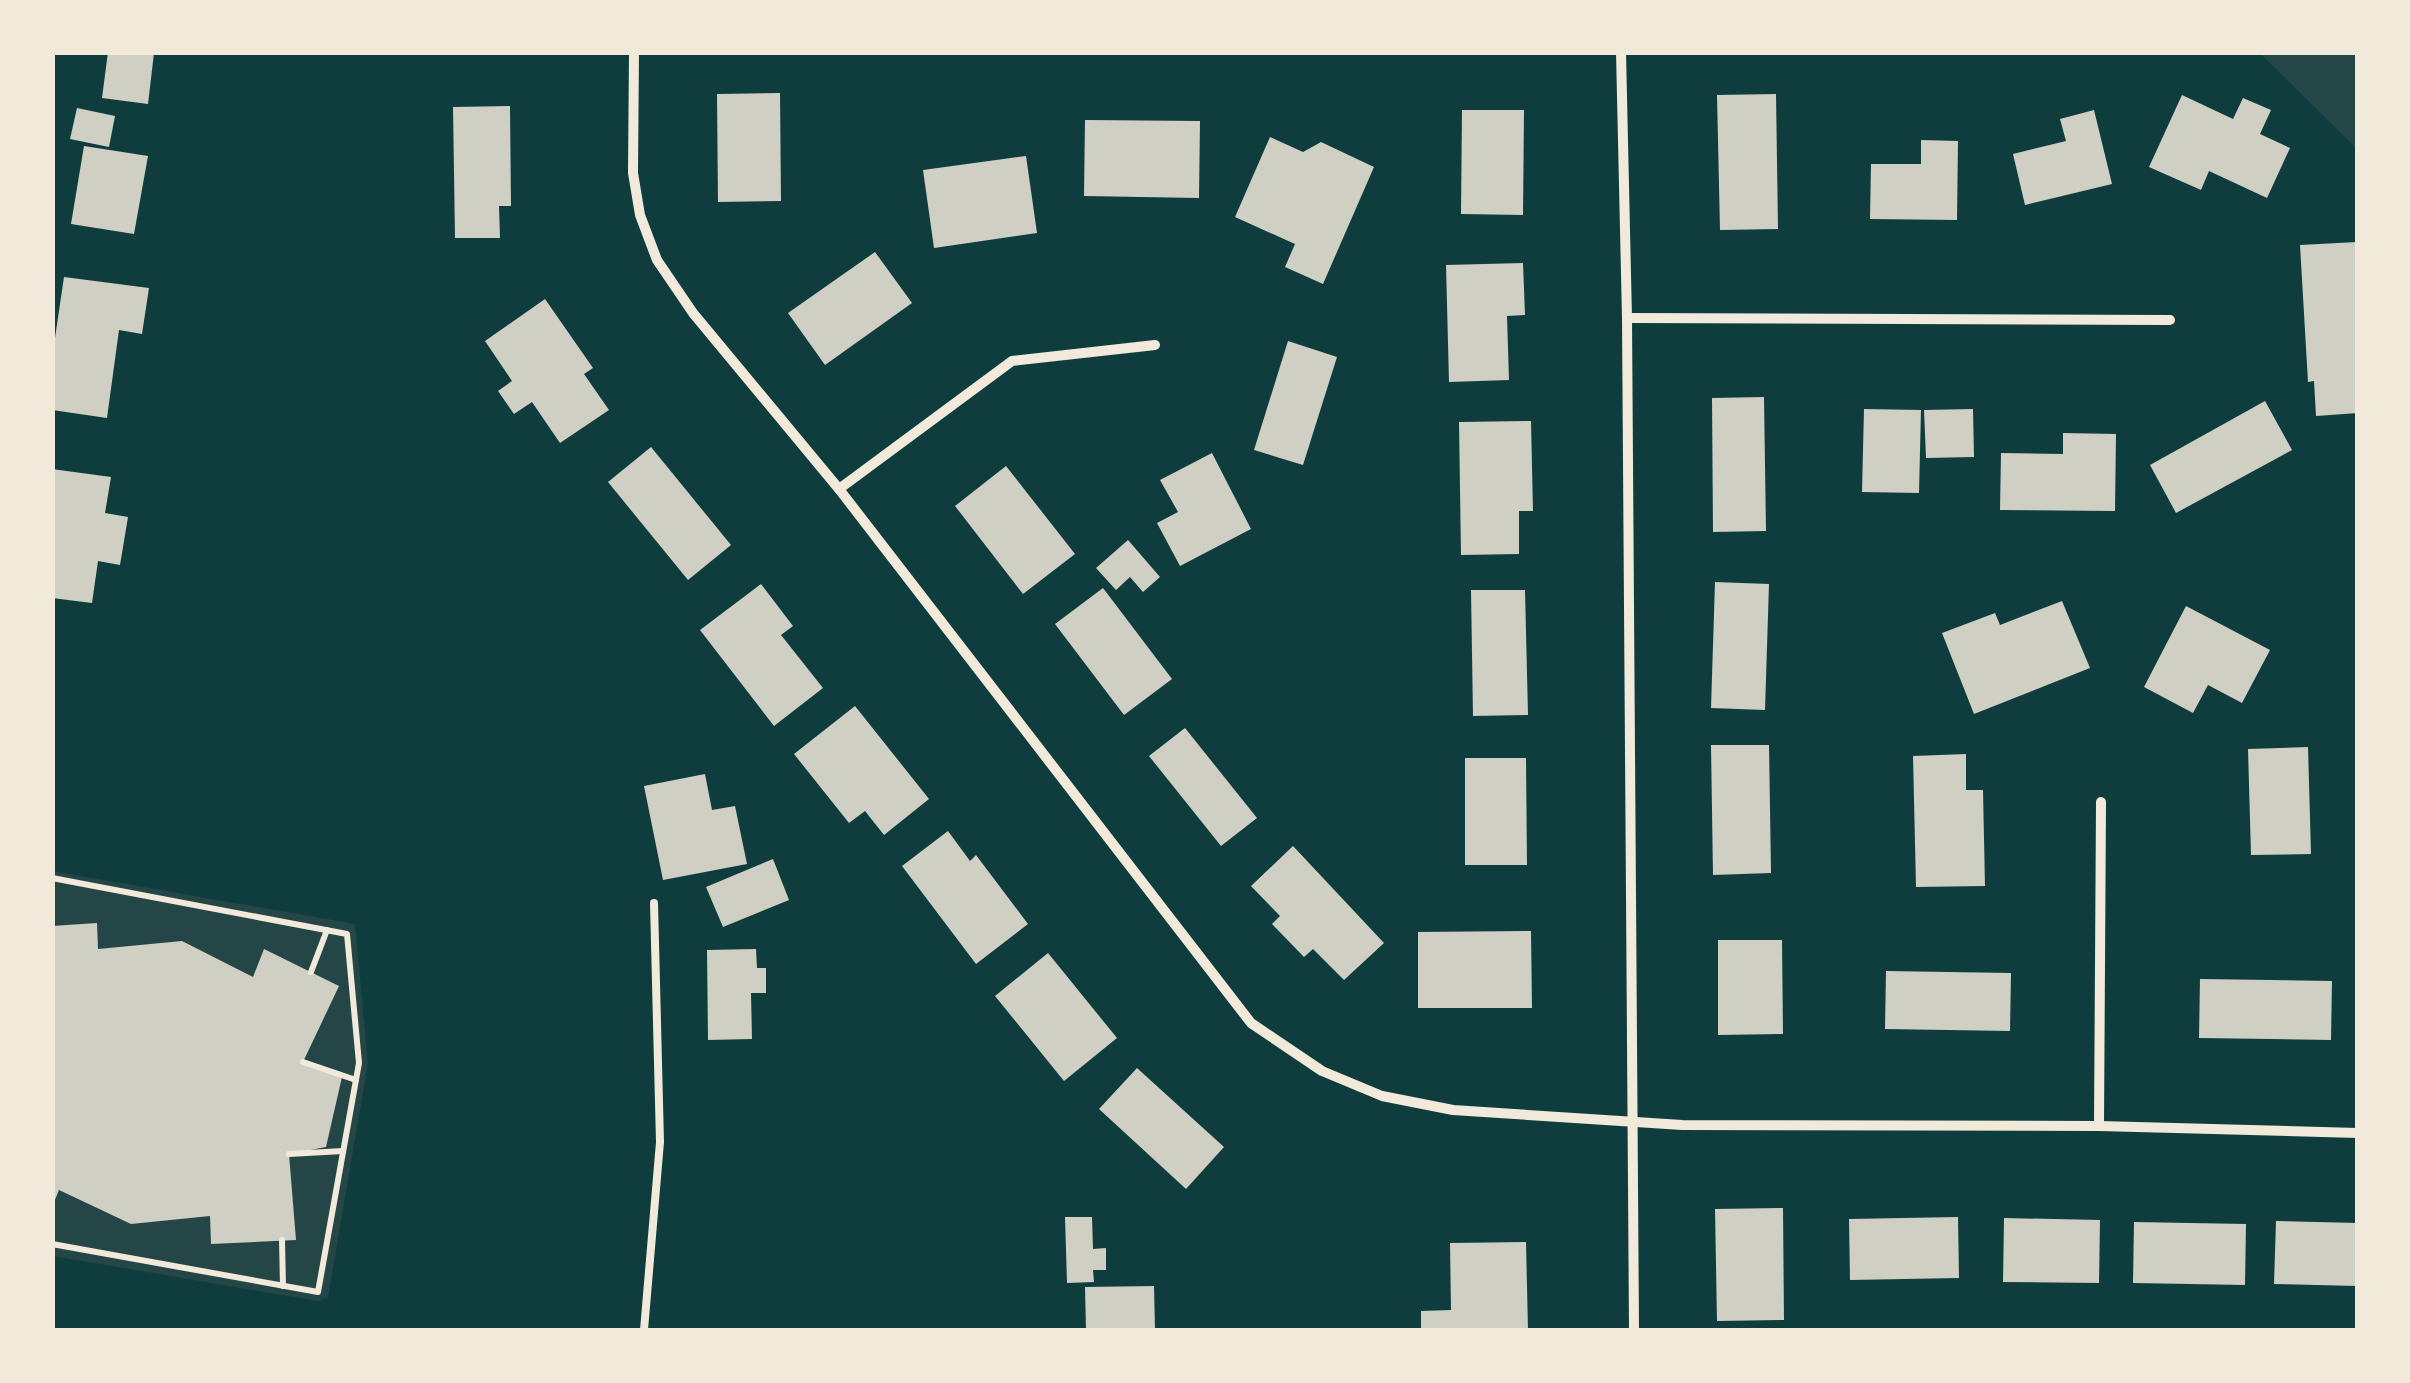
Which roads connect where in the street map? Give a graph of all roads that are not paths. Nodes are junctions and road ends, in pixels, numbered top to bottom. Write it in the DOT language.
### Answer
graph roads {
  1 [pos="634,52"];
  2 [pos="1621,52"];
  3 [pos="1626,318"];
  4 [pos="2170,320"];
  5 [pos="1155,345"];
  6 [pos="839,488"];
  7 [pos="2101,802"];
  8 [pos="654,904"];
  9 [pos="1631,1120"];
  10 [pos="2099,1126"];
  11 [pos="2358,1132"];
  12 [pos="644,1330"];
  13 [pos="1634,1330"];
  1 -- 6 [label="street"];
  2 -- 3 [label="street"];
  3 -- 4 [label="street"];
  3 -- 9 [label="street"];
  5 -- 6 [label="street"];
  6 -- 9 [label="street"];
  7 -- 10 [label="street"];
  8 -- 12 [label="lane"];
  9 -- 10 [label="street"];
  9 -- 13 [label="street"];
  10 -- 11 [label="street"];
}
